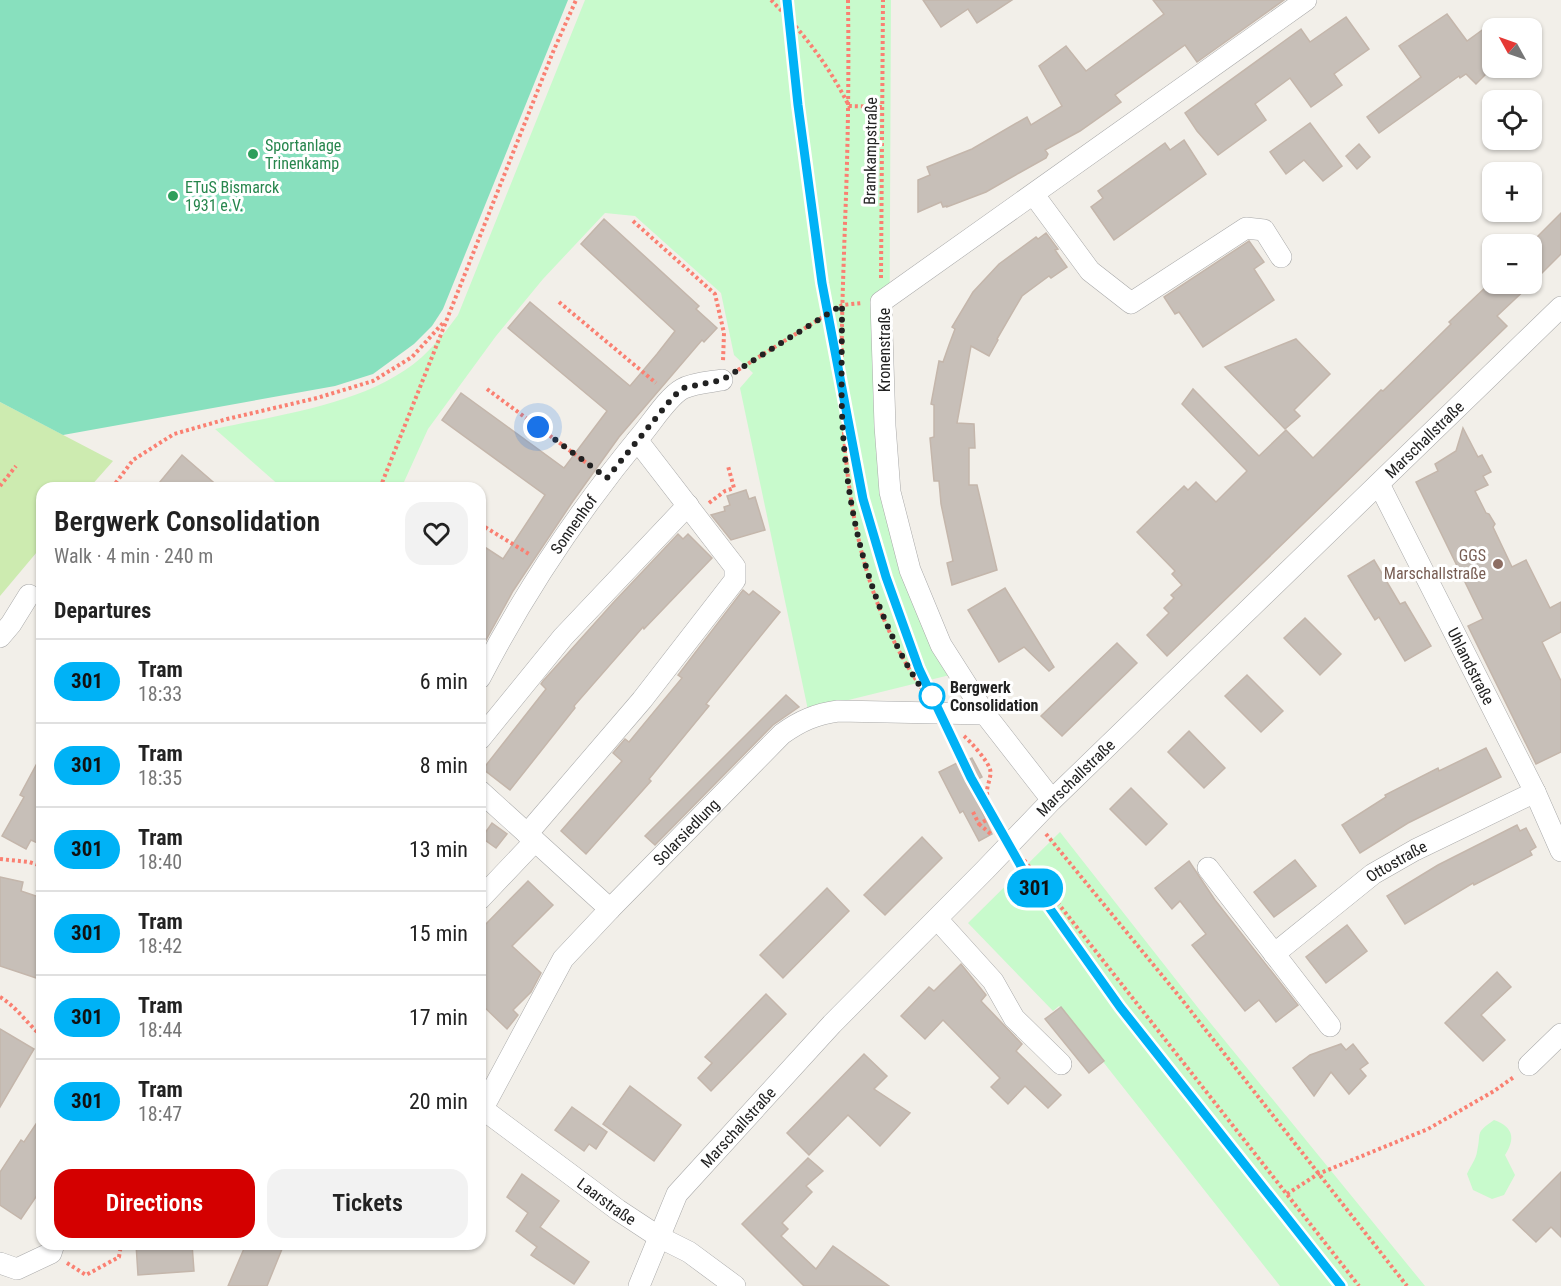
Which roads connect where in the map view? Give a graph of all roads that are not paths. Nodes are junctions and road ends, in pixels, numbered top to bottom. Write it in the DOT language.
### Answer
graph roads {
  1 [pos="1306,0"];
  2 [pos="1034,195"];
  3 [pos="1281,257"];
  4 [pos="1561,307"];
  5 [pos="722,380"];
  6 [pos="637,440"];
  7 [pos="1379,483"];
  8 [pos="691,509"];
  9 [pos="29,595"];
  10 [pos="0,637"];
  11 [pos="486,667"];
  12 [pos="985,714"];
  13 [pos="486,732"];
  14 [pos="1535,792"];
  15 [pos="486,796"];
  16 [pos="1052,800"];
  17 [pos="1555,824"];
  18 [pos="531,837"];
  19 [pos="1561,851"];
  20 [pos="1208,868"];
  21 [pos="486,892"];
  22 [pos="610,909"];
  23 [pos="937,919"];
  24 [pos="1274,954"];
  25 [pos="1330,1026"];
  26 [pos="1561,1034"];
  27 [pos="1060,1064"];
  28 [pos="1529,1065"];
  29 [pos="486,1097"];
  30 [pos="486,1110"];
  31 [pos="659,1237"];
  32 [pos="49,1250"];
  33 [pos="0,1263"];
  34 [pos="639,1286"];
  35 [pos="735,1286"];
  1 -- 2 [label="street, Kronenstraße"];
  2 -- 3 [label="street"];
  2 -- 12 [label="street, Kronenstraße"];
  4 -- 7 [label="street, Marschallstraße"];
  5 -- 6 [label="street, Sonnenhof"];
  6 -- 8 [label="street"];
  6 -- 11 [label="street, Sonnenhof"];
  7 -- 14 [label="street, Uhlandstraße"];
  7 -- 16 [label="street, Marschallstraße"];
  8 -- 13 [label="street"];
  8 -- 18 [label="street"];
  9 -- 10 [label="street"];
  12 -- 16 [label="street, Kronenstraße"];
  12 -- 22 [label="street, Solarsiedlung"];
  14 -- 17 [label="street, Uhlandstraße"];
  14 -- 24 [label="street, Ottostraße"];
  15 -- 18 [label="street"];
  16 -- 23 [label="street, Marschallstraße"];
  17 -- 19 [label="street, Uhlandstraße"];
  18 -- 21 [label="street"];
  18 -- 22 [label="street"];
  20 -- 24 [label="street"];
  22 -- 29 [label="street, Solarsiedlung"];
  23 -- 27 [label="street"];
  23 -- 31 [label="street, Marschallstraße"];
  24 -- 25 [label="street"];
  26 -- 28 [label="street"];
  30 -- 31 [label="street, Laarstraße"];
  31 -- 34 [label="street, Marschallstraße"];
  31 -- 35 [label="street, Laarstraße"];
  32 -- 33 [label="street"];
}
